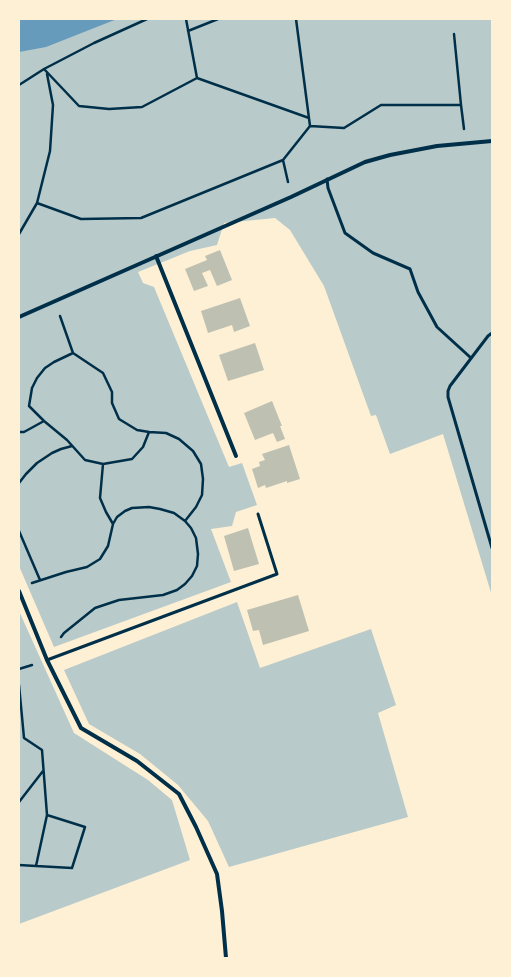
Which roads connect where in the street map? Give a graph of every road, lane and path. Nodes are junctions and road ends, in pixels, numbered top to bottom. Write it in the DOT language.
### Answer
graph roads {
  1 [pos="147,19"];
  2 [pos="186,19"];
  3 [pos="218,19"];
  4 [pos="296,19"];
  5 [pos="188,31"];
  6 [pos="454,34"];
  7 [pos="44,69"];
  8 [pos="46,72"];
  9 [pos="197,78"];
  10 [pos="19,85"];
  11 [pos="461,105"];
  12 [pos="309,118"];
  13 [pos="310,126"];
  14 [pos="492,141"];
  15 [pos="467,143"];
  16 [pos="283,160"];
  17 [pos="327,179"];
  18 [pos="291,197"];
  19 [pos="37,203"];
  20 [pos="19,234"];
  21 [pos="156,256"];
  22 [pos="19,317"];
  23 [pos="65,332"];
  24 [pos="492,333"];
  25 [pos="73,354"];
  26 [pos="471,358"];
  27 [pos="44,421"];
  28 [pos="19,432"];
  29 [pos="149,432"];
  30 [pos="72,446"];
  31 [pos="236,456"];
  32 [pos="103,464"];
  33 [pos="19,484"];
  34 [pos="258,514"];
  35 [pos="186,521"];
  36 [pos="113,524"];
  37 [pos="19,531"];
  38 [pos="492,548"];
  39 [pos="40,580"];
  40 [pos="26,585"];
  41 [pos="19,591"];
  42 [pos="47,660"];
  43 [pos="19,685"];
  44 [pos="43,771"];
  45 [pos="19,802"];
  46 [pos="47,815"];
  47 [pos="19,865"];
  48 [pos="36,866"];
  49 [pos="226,958"];
  1 -- 7 [label="path"];
  2 -- 5 [label="path"];
  3 -- 5 [label="path"];
  4 -- 12 [label="path"];
  5 -- 9 [label="path"];
  6 -- 11 [label="path"];
  7 -- 8 [label="path"];
  7 -- 10 [label="path"];
  8 -- 9 [label="path"];
  8 -- 19 [label="path"];
  9 -- 12 [label="path"];
  11 -- 13 [label="path"];
  11 -- 15 [label="path"];
  12 -- 13 [label="path"];
  13 -- 16 [label="path"];
  14 -- 15 [label="street"];
  15 -- 17 [label="street"];
  16 -- 18 [label="path"];
  16 -- 19 [label="path"];
  17 -- 18 [label="street"];
  17 -- 26 [label="lane"];
  18 -- 21 [label="street"];
  19 -- 20 [label="path"];
  21 -- 22 [label="street"];
  21 -- 31 [label="street"];
  23 -- 25 [label="path"];
  24 -- 26 [label="lane"];
  25 -- 27 [label="path"];
  25 -- 29 [label="path"];
  26 -- 38 [label="lane"];
  27 -- 28 [label="path"];
  27 -- 30 [label="path"];
  29 -- 32 [label="path"];
  29 -- 35 [label="path"];
  30 -- 32 [label="path"];
  30 -- 33 [label="path"];
  32 -- 36 [label="path"];
  34 -- 42 [label="lane"];
  35 -- 36 [label="path"];
  35 -- 42 [label="path"];
  36 -- 39 [label="path"];
  37 -- 39 [label="path"];
  39 -- 40 [label="path"];
  41 -- 42 [label="street"];
  42 -- 49 [label="street"];
  43 -- 44 [label="path"];
  44 -- 45 [label="path"];
  44 -- 46 [label="path"];
  46 -- 48 [label="path"];
  46 -- 48 [label="path"];
  47 -- 48 [label="path"];
}
